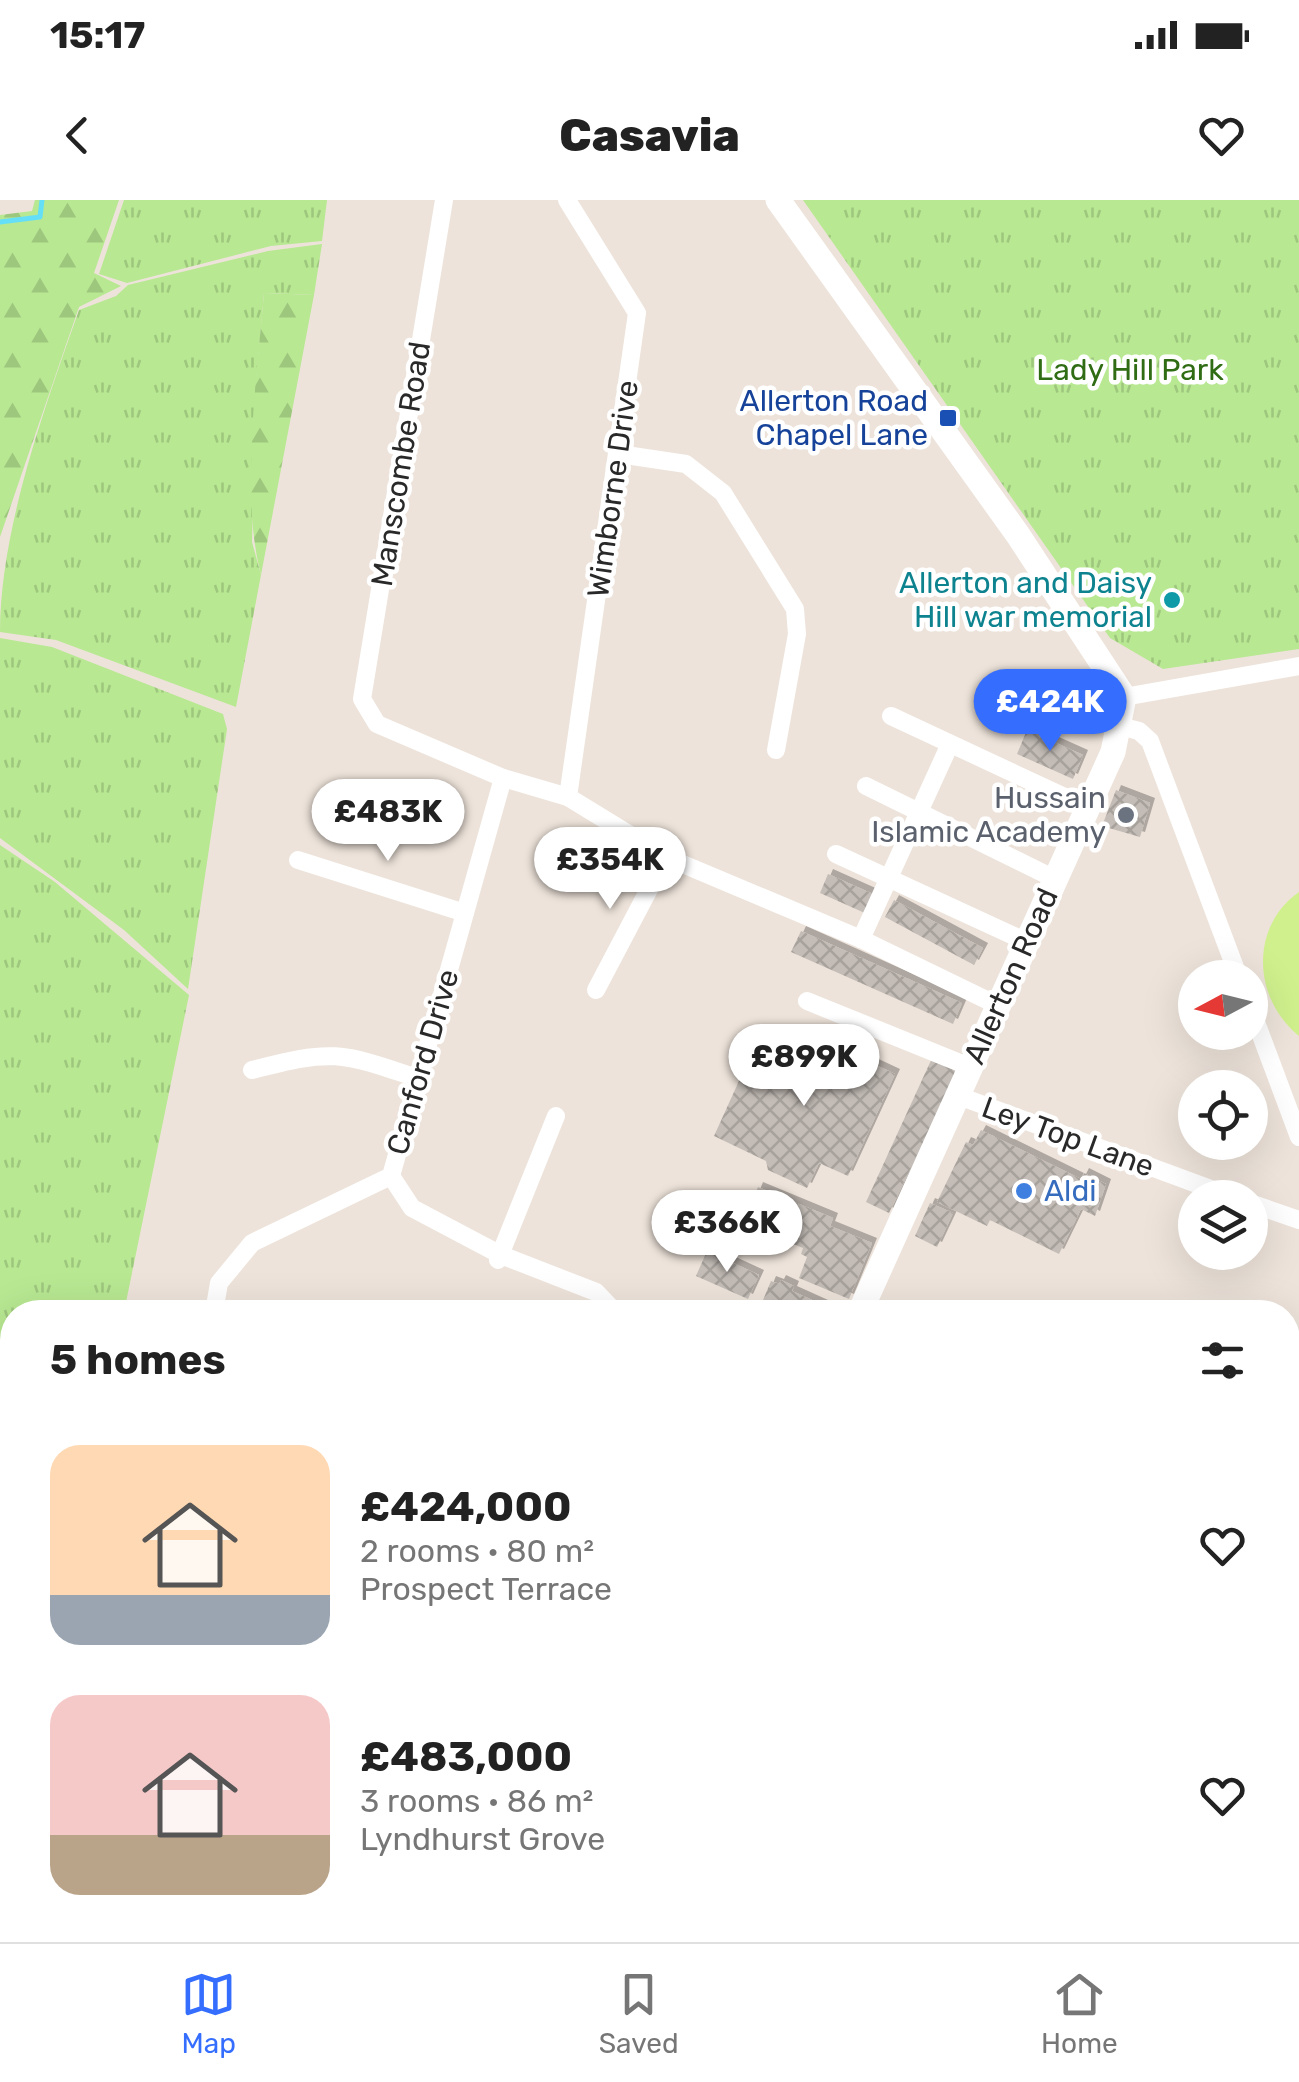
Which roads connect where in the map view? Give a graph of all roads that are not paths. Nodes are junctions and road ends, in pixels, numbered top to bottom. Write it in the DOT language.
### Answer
graph roads {
  1 [pos="444,200"];
  2 [pos="568,200"];
  3 [pos="778,200"];
  4 [pos="619,454"];
  5 [pos="1299,666"];
  6 [pos="1124,696"];
  7 [pos="891,716"];
  8 [pos="1120,726"];
  9 [pos="950,744"];
  10 [pos="776,750"];
  11 [pos="503,778"];
  12 [pos="866,786"];
  13 [pos="568,796"];
  14 [pos="1086,807"];
  15 [pos="919,812"];
  16 [pos="836,854"];
  17 [pos="666,857"];
  18 [pos="298,860"];
  19 [pos="888,879"];
  20 [pos="1055,879"];
  21 [pos="465,913"];
  22 [pos="861,939"];
  23 [pos="1027,942"];
  24 [pos="1232,960"];
  25 [pos="596,990"];
  26 [pos="807,1001"];
  27 [pos="999,1006"];
  28 [pos="1266,1050"];
  29 [pos="970,1066"];
  30 [pos="252,1070"];
  31 [pos="417,1078"];
  32 [pos="958,1096"];
  33 [pos="556,1116"];
  34 [pos="1299,1137"];
  35 [pos="391,1176"];
  36 [pos="1186,1180"];
  37 [pos="1268,1209"];
  38 [pos="1299,1220"];
  39 [pos="500,1258"];
  40 [pos="216,1300"];
  41 [pos="604,1300"];
  42 [pos="865,1300"];
  1 -- 11 [label="street, Manscombe Road"];
  2 -- 4 [label="street, Wimborne Drive"];
  3 -- 6 [label="street"];
  4 -- 10 [label="street"];
  4 -- 13 [label="street, Wimborne Drive"];
  5 -- 6 [label="street"];
  6 -- 8 [label="street, Allerton Road"];
  7 -- 9 [label="street"];
  8 -- 14 [label="street, Allerton Road"];
  8 -- 24 [label="street"];
  9 -- 14 [label="street"];
  9 -- 15 [label="street"];
  11 -- 13 [label="street"];
  11 -- 21 [label="street, Canford Drive"];
  12 -- 15 [label="street"];
  13 -- 17 [label="street"];
  14 -- 20 [label="street, Allerton Road"];
  15 -- 19 [label="street"];
  15 -- 20 [label="street"];
  16 -- 19 [label="street"];
  17 -- 22 [label="street"];
  17 -- 25 [label="street"];
  18 -- 21 [label="street"];
  19 -- 22 [label="street"];
  19 -- 23 [label="street"];
  20 -- 23 [label="street, Allerton Road"];
  21 -- 31 [label="street, Canford Drive"];
  22 -- 27 [label="street"];
  23 -- 27 [label="street, Allerton Road"];
  26 -- 29 [label="street"];
  27 -- 29 [label="street, Allerton Road"];
  28 -- 34 [label="street"];
  29 -- 32 [label="street, Allerton Road"];
  30 -- 31 [label="street"];
  31 -- 35 [label="street, Canford Drive"];
  32 -- 36 [label="street, Ley Top Lane"];
  32 -- 42 [label="street, Allerton Road"];
  33 -- 39 [label="street"];
  35 -- 39 [label="street"];
  35 -- 40 [label="street, Canford Drive"];
  37 -- 38 [label="street"];
  39 -- 41 [label="street"];
}
